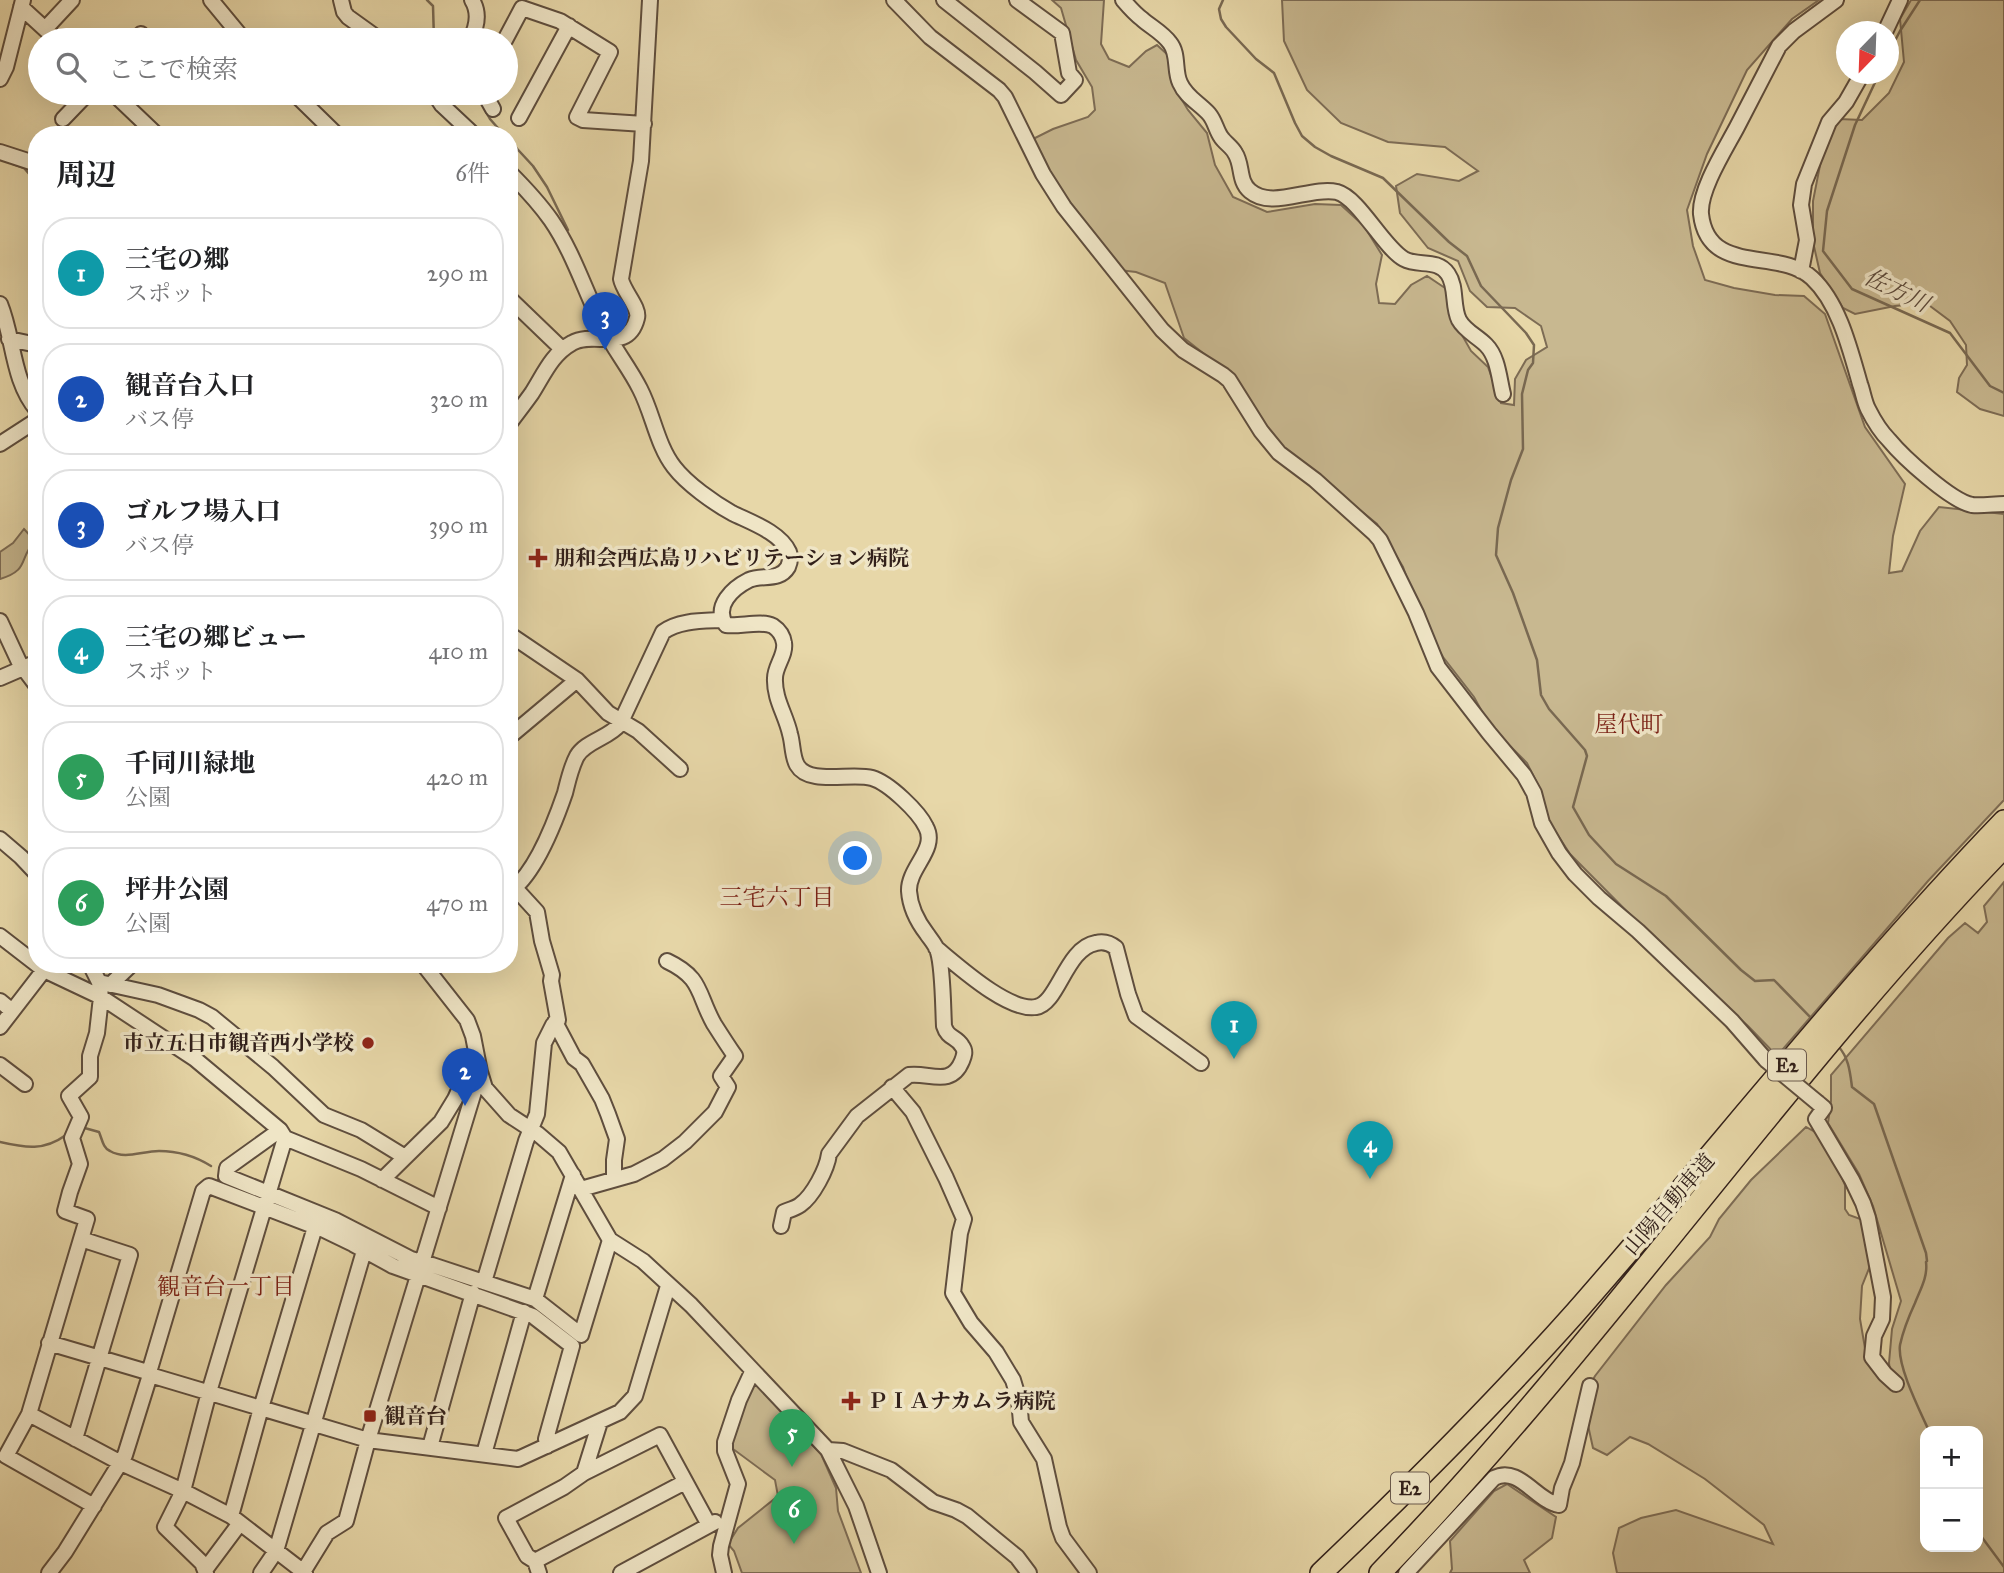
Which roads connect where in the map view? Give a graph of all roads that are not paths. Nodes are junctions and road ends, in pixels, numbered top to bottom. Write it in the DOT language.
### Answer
graph roads {
  1 [pos="72,0"];
  2 [pos="211,0"];
  3 [pos="341,0"];
  4 [pos="472,0"];
  5 [pos="650,0"];
  6 [pos="894,0"];
  7 [pos="944,0"];
  8 [pos="1017,0"];
  9 [pos="1124,0"];
  10 [pos="1836,0"];
  11 [pos="1900,0"];
  12 [pos="22,4"];
  13 [pos="1890,21"];
  14 [pos="569,26"];
  15 [pos="44,28"];
  16 [pos="46,28"];
  17 [pos="234,28"];
  18 [pos="363,28"];
  19 [pos="474,28"];
  20 [pos="511,28"];
  21 [pos="0,79"];
  22 [pos="1856,84"];
  23 [pos="76,105"];
  24 [pos="126,105"];
  25 [pos="306,105"];
  26 [pos="442,105"];
  27 [pos="491,105"];
  28 [pos="493,109"];
  29 [pos="519,118"];
  30 [pos="63,119"];
  31 [pos="644,124"];
  32 [pos="148,126"];
  33 [pos="328,126"];
  34 [pos="464,126"];
  35 [pos="0,152"];
  36 [pos="28,161"];
  37 [pos="518,181"];
  38 [pos="1801,271"];
  39 [pos="0,304"];
  40 [pos="518,307"];
  41 [pos="9,339"];
  42 [pos="610,340"];
  43 [pos="28,343"];
  44 [pos="562,349"];
  45 [pos="1503,394"];
  46 [pos="28,396"];
  47 [pos="518,412"];
  48 [pos="28,426"];
  49 [pos="0,444"];
  50 [pos="2004,504"];
  51 [pos="723,620"];
  52 [pos="0,621"];
  53 [pos="518,640"];
  54 [pos="28,662"];
  55 [pos="28,666"];
  56 [pos="0,678"];
  57 [pos="578,680"];
  58 [pos="622,721"];
  59 [pos="518,730"];
  60 [pos="680,769"];
  61 [pos="2004,821"];
  62 [pos="0,839"];
  63 [pos="2004,848"];
  64 [pos="28,864"];
  65 [pos="518,884"];
  66 [pos="518,895"];
  67 [pos="0,936"];
  68 [pos="935,947"];
  69 [pos="28,958"];
  70 [pos="667,961"];
  71 [pos="42,973"];
  72 [pos="54,973"];
  73 [pos="95,973"];
  74 [pos="121,973"];
  75 [pos="430,973"];
  76 [pos="103,988"];
  77 [pos="0,1001"];
  78 [pos="12,1011"];
  79 [pos="555,1022"];
  80 [pos="0,1027"];
  81 [pos="477,1051"];
  82 [pos="1202,1063"];
  83 [pos="0,1065"];
  84 [pos="480,1072"];
  85 [pos="25,1084"];
  86 [pos="892,1087"];
  87 [pos="531,1130"];
  88 [pos="283,1134"];
  89 [pos="405,1157"];
  90 [pos="573,1175"];
  91 [pos="614,1179"];
  92 [pos="382,1180"];
  93 [pos="581,1189"];
  94 [pos="267,1200"];
  95 [pos="439,1208"];
  96 [pos="781,1226"];
  97 [pos="315,1227"];
  98 [pos="81,1239"];
  99 [pos="610,1240"];
  100 [pos="364,1251"];
  101 [pos="420,1269"];
  102 [pos="484,1282"];
  103 [pos="668,1286"];
  104 [pos="473,1293"];
  105 [pos="535,1299"];
  106 [pos="524,1312"];
  107 [pos="49,1343"];
  108 [pos="99,1357"];
  109 [pos="752,1372"];
  110 [pos="150,1375"];
  111 [pos="1896,1384"];
  112 [pos="1590,1386"];
  113 [pos="209,1392"];
  114 [pos="261,1408"];
  115 [pos="29,1414"];
  116 [pos="600,1422"];
  117 [pos="312,1424"];
  118 [pos="75,1439"];
  119 [pos="368,1440"];
  120 [pos="547,1446"];
  121 [pos="430,1447"];
  122 [pos="828,1450"];
  123 [pos="484,1454"];
  124 [pos="121,1463"];
  125 [pos="584,1473"];
  126 [pos="685,1482"];
  127 [pos="183,1491"];
  128 [pos="94,1506"];
  129 [pos="729,1516"];
  130 [pos="235,1520"];
  131 [pos="709,1525"];
  132 [pos="276,1551"];
  133 [pos="537,1567"];
  134 [pos="206,1571"];
  135 [pos="304,1572"];
  136 [pos="49,1573"];
  137 [pos="261,1573"];
  138 [pos="621,1573"];
  139 [pos="724,1573"];
  140 [pos="879,1573"];
  141 [pos="1029,1573"];
  142 [pos="1089,1573"];
  143 [pos="1321,1573"];
  144 [pos="1380,1573"];
  145 [pos="1406,1573"];
  1 -- 16 [label="street"];
  2 -- 17 [label="street"];
  3 -- 18 [label="street"];
  4 -- 19 [label="street"];
  5 -- 31 [label="street"];
  6 -- 111 [label="street, bridge"];
  7 -- 8 [label="street"];
  9 -- 45 [label="street"];
  10 -- 38 [label="street"];
  11 -- 13 [label="street"];
  12 -- 15 [label="street"];
  12 -- 21 [label="street"];
  14 -- 20 [label="street"];
  14 -- 29 [label="street"];
  14 -- 31 [label="street"];
  22 -- 38 [label="street"];
  23 -- 30 [label="street"];
  24 -- 32 [label="street"];
  25 -- 33 [label="street"];
  26 -- 34 [label="street"];
  27 -- 28 [label="street"];
  31 -- 42 [label="street"];
  35 -- 36 [label="street"];
  37 -- 42 [label="street"];
  38 -- 50 [label="street"];
  39 -- 41 [label="street"];
  40 -- 44 [label="street"];
  41 -- 43 [label="street"];
  41 -- 46 [label="street"];
  42 -- 44 [label="street"];
  42 -- 51 [label="street"];
  44 -- 47 [label="street"];
  48 -- 49 [label="street"];
  51 -- 58 [label="street"];
  51 -- 68 [label="street"];
  52 -- 54 [label="street"];
  53 -- 57 [label="street"];
  55 -- 56 [label="street"];
  57 -- 58 [label="street"];
  57 -- 59 [label="street"];
  58 -- 60 [label="street"];
  58 -- 65 [label="street"];
  61 -- 143 [label="highway, 山陽自動車道 / E2"];
  62 -- 64 [label="street"];
  63 -- 144 [label="highway, 山陽自動車道 / E2"];
  66 -- 79 [label="street"];
  67 -- 69 [label="street"];
  68 -- 82 [label="street"];
  68 -- 86 [label="street"];
  70 -- 91 [label="street"];
  71 -- 78 [label="street"];
  72 -- 76 [label="street"];
  73 -- 76 [label="street"];
  74 -- 76 [label="street"];
  75 -- 81 [label="street"];
  76 -- 88 [label="street"];
  76 -- 89 [label="street"];
  76 -- 98 [label="street"];
  77 -- 78 [label="street"];
  78 -- 80 [label="street"];
  79 -- 87 [label="street"];
  79 -- 91 [label="street"];
  81 -- 84 [label="street"];
  81 -- 89 [label="street"];
  83 -- 85 [label="street"];
  84 -- 87 [label="street"];
  84 -- 95 [label="street"];
  86 -- 96 [label="street"];
  86 -- 142 [label="street"];
  87 -- 90 [label="street"];
  87 -- 102 [label="street"];
  88 -- 92 [label="street"];
  88 -- 94 [label="street"];
  88 -- 94 [label="street"];
  89 -- 92 [label="street"];
  90 -- 93 [label="street"];
  90 -- 105 [label="street"];
  91 -- 93 [label="street"];
  92 -- 95 [label="street"];
  93 -- 99 [label="street"];
  94 -- 97 [label="street"];
  94 -- 101 [label="street"];
  94 -- 110 [label="street"];
  94 -- 113 [label="street"];
  95 -- 101 [label="street"];
  97 -- 100 [label="street"];
  97 -- 114 [label="street"];
  98 -- 107 [label="street"];
  98 -- 108 [label="street"];
  99 -- 103 [label="street"];
  99 -- 105 [label="street"];
  100 -- 101 [label="street"];
  100 -- 117 [label="street"];
  101 -- 102 [label="street"];
  101 -- 104 [label="street"];
  101 -- 119 [label="street"];
  102 -- 105 [label="street"];
  103 -- 109 [label="street"];
  103 -- 116 [label="street"];
  104 -- 106 [label="street"];
  104 -- 121 [label="street"];
  106 -- 120 [label="street"];
  106 -- 123 [label="street"];
  107 -- 108 [label="street"];
  107 -- 115 [label="street"];
  108 -- 110 [label="street"];
  108 -- 118 [label="street"];
  109 -- 122 [label="street"];
  109 -- 129 [label="street"];
  110 -- 113 [label="street"];
  110 -- 124 [label="street"];
  112 -- 145 [label="street"];
  113 -- 114 [label="street"];
  113 -- 127 [label="street"];
  114 -- 117 [label="street"];
  114 -- 130 [label="street"];
  115 -- 118 [label="street"];
  115 -- 128 [label="street"];
  116 -- 120 [label="street"];
  116 -- 125 [label="street"];
  117 -- 119 [label="street"];
  117 -- 132 [label="street"];
  118 -- 124 [label="street"];
  119 -- 121 [label="street"];
  119 -- 135 [label="street"];
  120 -- 123 [label="street"];
  121 -- 123 [label="street"];
  122 -- 140 [label="street"];
  122 -- 141 [label="street"];
  124 -- 127 [label="street"];
  124 -- 128 [label="street"];
  125 -- 126 [label="street"];
  125 -- 133 [label="street"];
  126 -- 131 [label="street"];
  126 -- 133 [label="street"];
  127 -- 130 [label="street"];
  127 -- 134 [label="street"];
  128 -- 136 [label="street"];
  129 -- 131 [label="street"];
  129 -- 139 [label="street"];
  130 -- 132 [label="street"];
  130 -- 134 [label="street"];
  131 -- 138 [label="street"];
  132 -- 135 [label="street"];
  132 -- 137 [label="street"];
}
